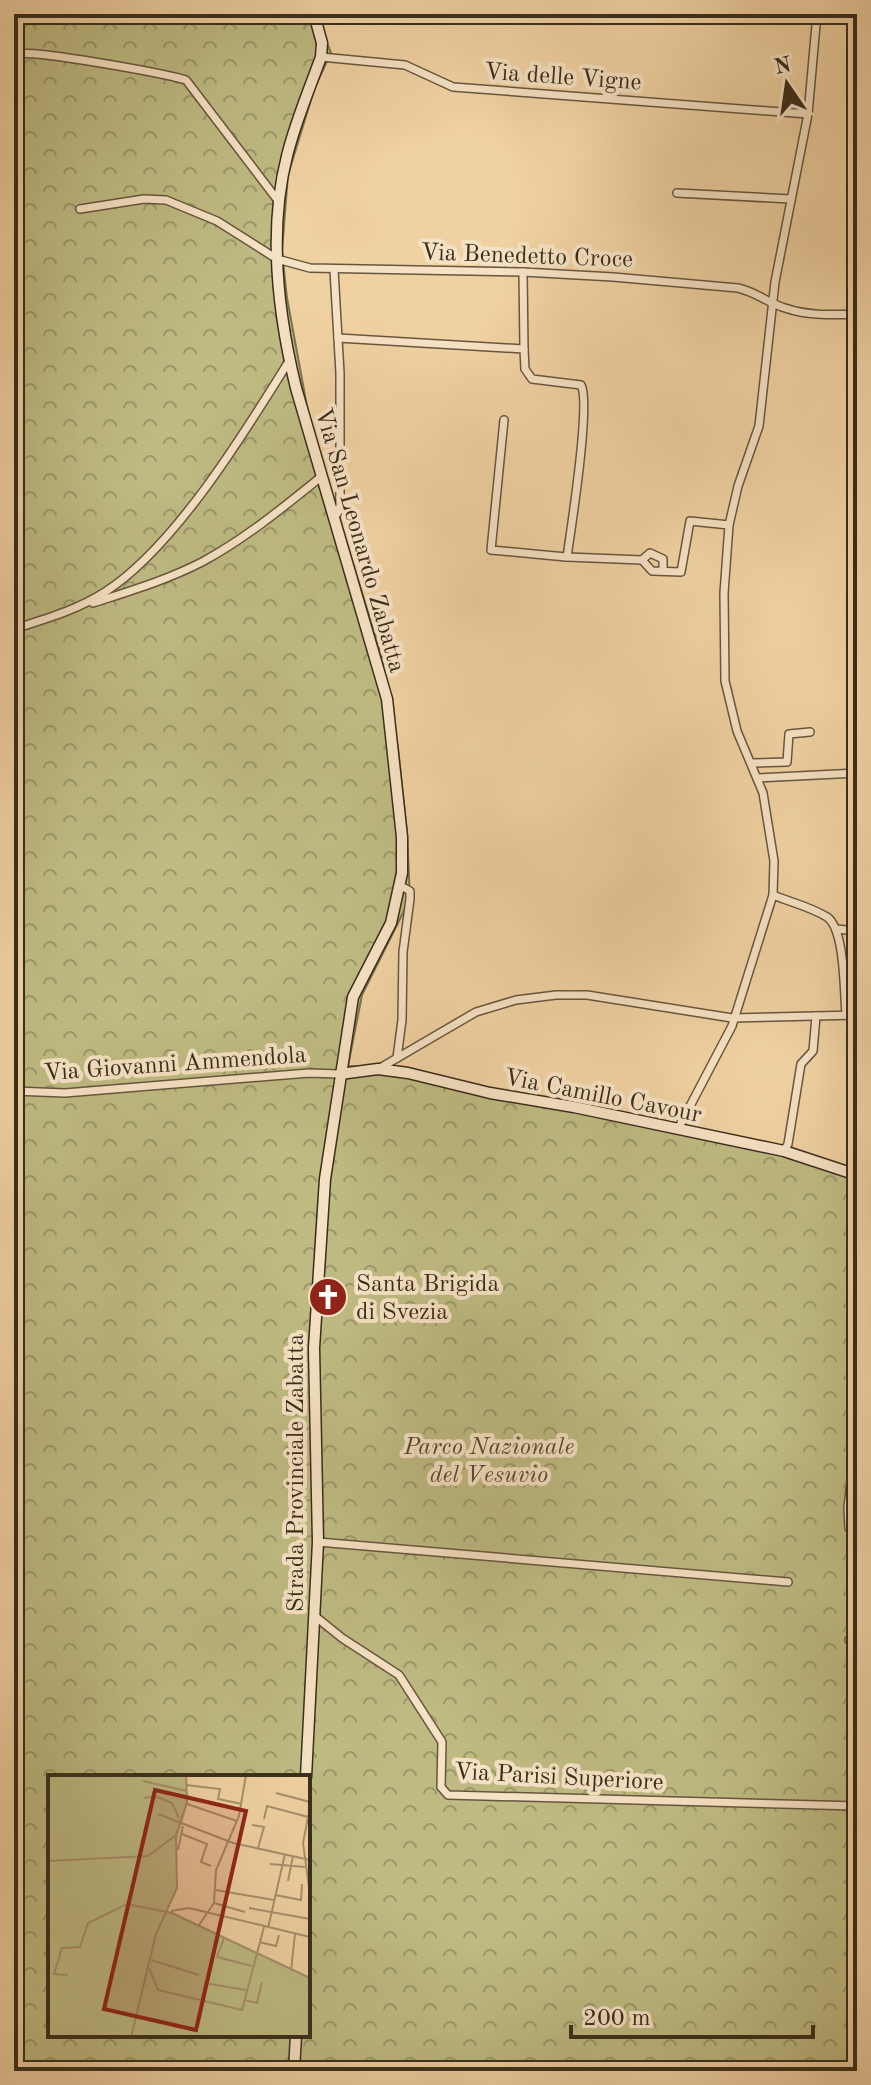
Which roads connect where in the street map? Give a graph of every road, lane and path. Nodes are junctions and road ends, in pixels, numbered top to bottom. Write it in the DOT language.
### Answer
graph roads {
  1 [pos="314,14"];
  2 [pos="817,14"];
  3 [pos="14,54"];
  4 [pos="321,57"];
  5 [pos="808,114"];
  6 [pos="677,193"];
  7 [pos="790,199"];
  8 [pos="279,202"];
  9 [pos="80,209"];
  10 [pos="277,259"];
  11 [pos="334,270"];
  12 [pos="523,272"];
  13 [pos="774,303"];
  14 [pos="857,314"];
  15 [pos="338,338"];
  16 [pos="524,349"];
  17 [pos="289,361"];
  18 [pos="504,420"];
  19 [pos="322,476"];
  20 [pos="333,516"];
  21 [pos="729,525"];
  22 [pos="566,557"];
  23 [pos="642,560"];
  24 [pos="663,571"];
  25 [pos="75,609"];
  26 [pos="14,629"];
  27 [pos="810,732"];
  28 [pos="751,763"];
  29 [pos="857,773"];
  30 [pos="758,778"];
  31 [pos="401,886"];
  32 [pos="773,895"];
  33 [pos="836,929"];
  34 [pos="857,931"];
  35 [pos="846,1015"];
  36 [pos="857,1015"];
  37 [pos="816,1016"];
  38 [pos="732,1018"];
  39 [pos="397,1058"];
  40 [pos="378,1069"];
  41 [pos="340,1074"];
  42 [pos="14,1091"];
  43 [pos="678,1129"];
  44 [pos="784,1151"];
  45 [pos="857,1175"];
  46 [pos="857,1432"];
  47 [pos="849,1528"];
  48 [pos="318,1542"];
  49 [pos="788,1582"];
  50 [pos="316,1617"];
  51 [pos="306,1775"];
  52 [pos="857,1806"];
  53 [pos="296,2037"];
  54 [pos="294,2071"];
  1 -- 4 [label="street, Via San Leonardo Zabatta"];
  2 -- 5 [label="street"];
  3 -- 8 [label="street"];
  4 -- 5 [label="street, Via delle Vigne"];
  4 -- 8 [label="street, Via San Leonardo Zabatta"];
  5 -- 7 [label="street"];
  6 -- 7 [label="street"];
  7 -- 13 [label="street"];
  8 -- 10 [label="street, Via San Leonardo Zabatta"];
  9 -- 10 [label="street, Via Benedetto Croce"];
  10 -- 11 [label="street, Via Benedetto Croce"];
  10 -- 17 [label="street, Via San Leonardo Zabatta"];
  11 -- 12 [label="street, Via Benedetto Croce"];
  11 -- 15 [label="street"];
  12 -- 13 [label="street, Via Benedetto Croce"];
  12 -- 16 [label="street"];
  13 -- 14 [label="street, Via Benedetto Croce"];
  13 -- 21 [label="street"];
  15 -- 16 [label="street"];
  15 -- 20 [label="street"];
  16 -- 23 [label="street"];
  17 -- 19 [label="street, Via San Leonardo Zabatta"];
  17 -- 25 [label="street"];
  18 -- 22 [label="street"];
  19 -- 20 [label="street, Via San Leonardo Zabatta"];
  19 -- 25 [label="street"];
  20 -- 31 [label="street, Via San Leonardo Zabatta"];
  21 -- 24 [label="street"];
  21 -- 28 [label="street"];
  23 -- 24 [label="street"];
  23 -- 24 [label="street"];
  25 -- 26 [label="street"];
  27 -- 28 [label="street"];
  28 -- 30 [label="street"];
  29 -- 30 [label="street"];
  30 -- 32 [label="street"];
  31 -- 39 [label="street"];
  31 -- 41 [label="street, Via San Leonardo Zabatta"];
  32 -- 33 [label="street"];
  32 -- 38 [label="street"];
  33 -- 34 [label="street"];
  33 -- 35 [label="street"];
  35 -- 36 [label="street"];
  35 -- 37 [label="street"];
  37 -- 38 [label="street"];
  37 -- 44 [label="street"];
  38 -- 39 [label="street"];
  38 -- 43 [label="street"];
  39 -- 40 [label="street"];
  40 -- 41 [label="street, Via Camillo Cavour"];
  40 -- 43 [label="street, Via Camillo Cavour"];
  41 -- 42 [label="street, Via Giovanni Ammendola"];
  41 -- 48 [label="street, Strada Provinciale Zabatta"];
  43 -- 44 [label="street, Via Camillo Cavour"];
  44 -- 45 [label="street, Via Camillo Cavour"];
  46 -- 47 [label="street"];
  48 -- 49 [label="street"];
  48 -- 50 [label="street, Strada Provinciale Zabatta"];
  50 -- 51 [label="street, Strada Provinciale Zabatta"];
  50 -- 52 [label="street, Via Parisi Superiore"];
  53 -- 54 [label="street"];
}
